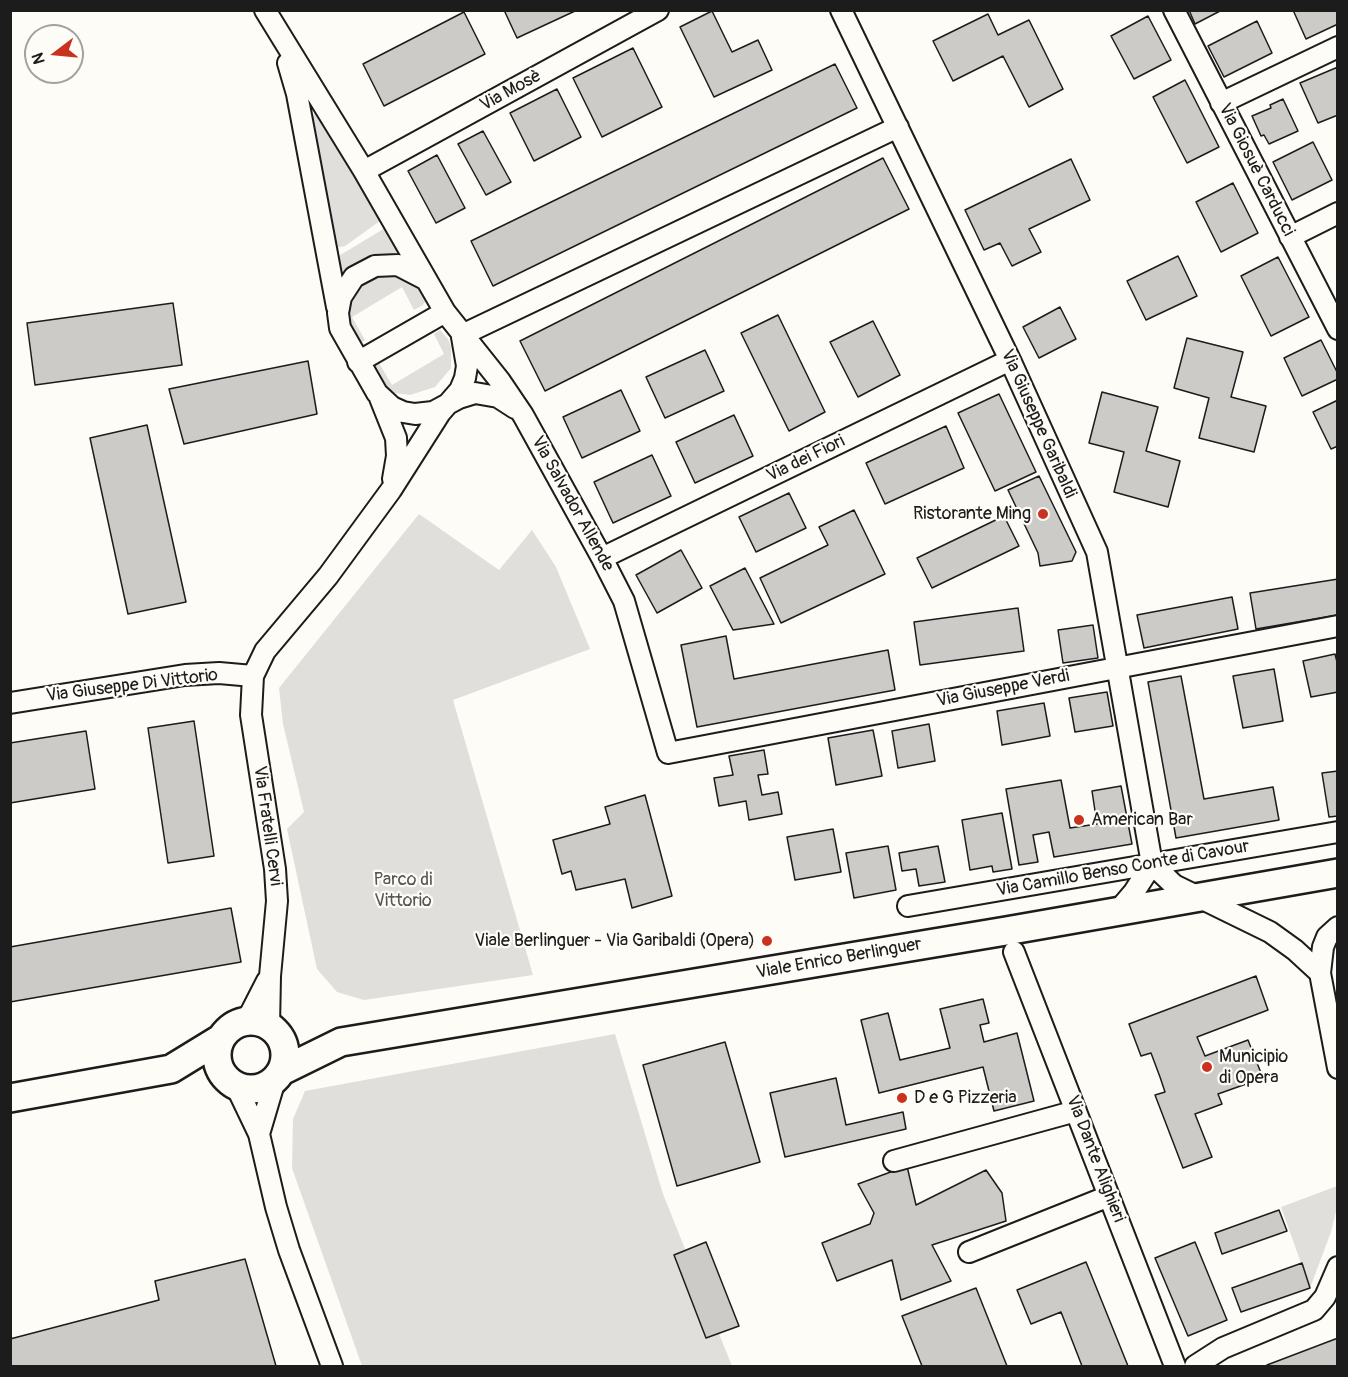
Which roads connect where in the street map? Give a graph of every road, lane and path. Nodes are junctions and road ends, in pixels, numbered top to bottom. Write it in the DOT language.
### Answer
graph roads {
  1 [pos="265,10"];
  2 [pos="658,10"];
  3 [pos="841,10"];
  4 [pos="1174,10"];
  5 [pos="279,36"];
  6 [pos="1338,47"];
  7 [pos="1221,103"];
  8 [pos="897,127"];
  9 [pos="364,171"];
  10 [pos="1338,213"];
  11 [pos="1290,237"];
  12 [pos="425,279"];
  13 [pos="445,312"];
  14 [pos="338,313"];
  15 [pos="1338,329"];
  16 [pos="462,335"];
  17 [pos="1010,360"];
  18 [pos="358,362"];
  19 [pos="377,393"];
  20 [pos="446,405"];
  21 [pos="524,415"];
  22 [pos="390,490"];
  23 [pos="602,558"];
  24 [pos="1338,626"];
  25 [pos="1118,666"];
  26 [pos="254,676"];
  27 [pos="10,703"];
  28 [pos="668,753"];
  29 [pos="1338,832"];
  30 [pos="1152,864"];
  31 [pos="1338,873"];
  32 [pos="1202,897"];
  33 [pos="908,906"];
  34 [pos="1117,912"];
  35 [pos="1338,927"];
  36 [pos="1014,952"];
  37 [pos="1320,973"];
  38 [pos="265,1026"];
  39 [pos="220,1039"];
  40 [pos="340,1042"];
  41 [pos="1338,1068"];
  42 [pos="171,1069"];
  43 [pos="279,1075"];
  44 [pos="232,1083"];
  45 [pos="10,1098"];
  46 [pos="1076,1111"];
  47 [pos="259,1134"];
  48 [pos="894,1161"];
  49 [pos="1109,1196"];
  50 [pos="969,1252"];
  51 [pos="1338,1267"];
  52 [pos="332,1366"];
  53 [pos="1175,1366"];
  54 [pos="1194,1366"];
  1 -- 5 [label="street"];
  2 -- 9 [label="street, Via Mosè"];
  3 -- 8 [label="street, Via Giuseppe Garibaldi"];
  4 -- 7 [label="street, Via Giosuè Carducci"];
  5 -- 9 [label="street, Via Salvador Allende"];
  5 -- 14 [label="street"];
  6 -- 7 [label="street"];
  7 -- 11 [label="street, Via Giosuè Carducci"];
  8 -- 16 [label="street"];
  8 -- 17 [label="street, Via Giuseppe Garibaldi"];
  9 -- 12 [label="street, Via Salvador Allende"];
  10 -- 11 [label="street"];
  11 -- 15 [label="street, Via Giosuè Carducci"];
  12 -- 13 [label="street, Via Salvador Allende"];
  12 -- 14 [label="street"];
  13 -- 16 [label="street, Via Salvador Allende"];
  13 -- 18 [label="street"];
  14 -- 18 [label="street"];
  16 -- 20 [label="street"];
  16 -- 21 [label="street, Via Salvador Allende"];
  17 -- 23 [label="street, Via dei Fiori"];
  17 -- 25 [label="street, Via Giuseppe Garibaldi"];
  18 -- 19 [label="street"];
  19 -- 20 [label="street"];
  19 -- 22 [label="street"];
  20 -- 21 [label="street"];
  20 -- 22 [label="street, Via Fratelli Cervi"];
  21 -- 23 [label="street, Via Salvador Allende"];
  22 -- 26 [label="street, Via Fratelli Cervi"];
  23 -- 28 [label="street, Via Salvador Allende"];
  24 -- 25 [label="street, Via Giuseppe Verdi"];
  25 -- 28 [label="street, Via Giuseppe Verdi"];
  25 -- 30 [label="street, Via Giuseppe Garibaldi"];
  26 -- 27 [label="street, Via Giuseppe Di Vittorio"];
  26 -- 38 [label="street, Via Fratelli Cervi"];
  29 -- 30 [label="street, Via Camillo Benso Conte di Cavour"];
  30 -- 32 [label="street"];
  30 -- 33 [label="street, Via Camillo Benso Conte di Cavour"];
  30 -- 34 [label="street"];
  31 -- 32 [label="street, Viale Enrico Berlinguer"];
  32 -- 34 [label="street, Viale Enrico Berlinguer"];
  32 -- 37 [label="street"];
  34 -- 40 [label="street, Viale Enrico Berlinguer"];
  35 -- 37 [label="street"];
  36 -- 46 [label="street, Via Dante Alighieri"];
  37 -- 41 [label="street"];
  38 -- 39 [label="street"];
  38 -- 40 [label="street, Viale Enrico Berlinguer"];
  38 -- 43 [label="street"];
  39 -- 42 [label="street"];
  39 -- 44 [label="street"];
  40 -- 43 [label="street, Viale Enrico Berlinguer"];
  42 -- 44 [label="street"];
  42 -- 45 [label="street"];
  43 -- 44 [label="street"];
  43 -- 47 [label="street"];
  44 -- 47 [label="street"];
  46 -- 48 [label="street"];
  46 -- 49 [label="street, Via Dante Alighieri"];
  47 -- 52 [label="street"];
  49 -- 50 [label="street"];
  49 -- 53 [label="street, Via Dante Alighieri"];
  51 -- 54 [label="street"];
}
